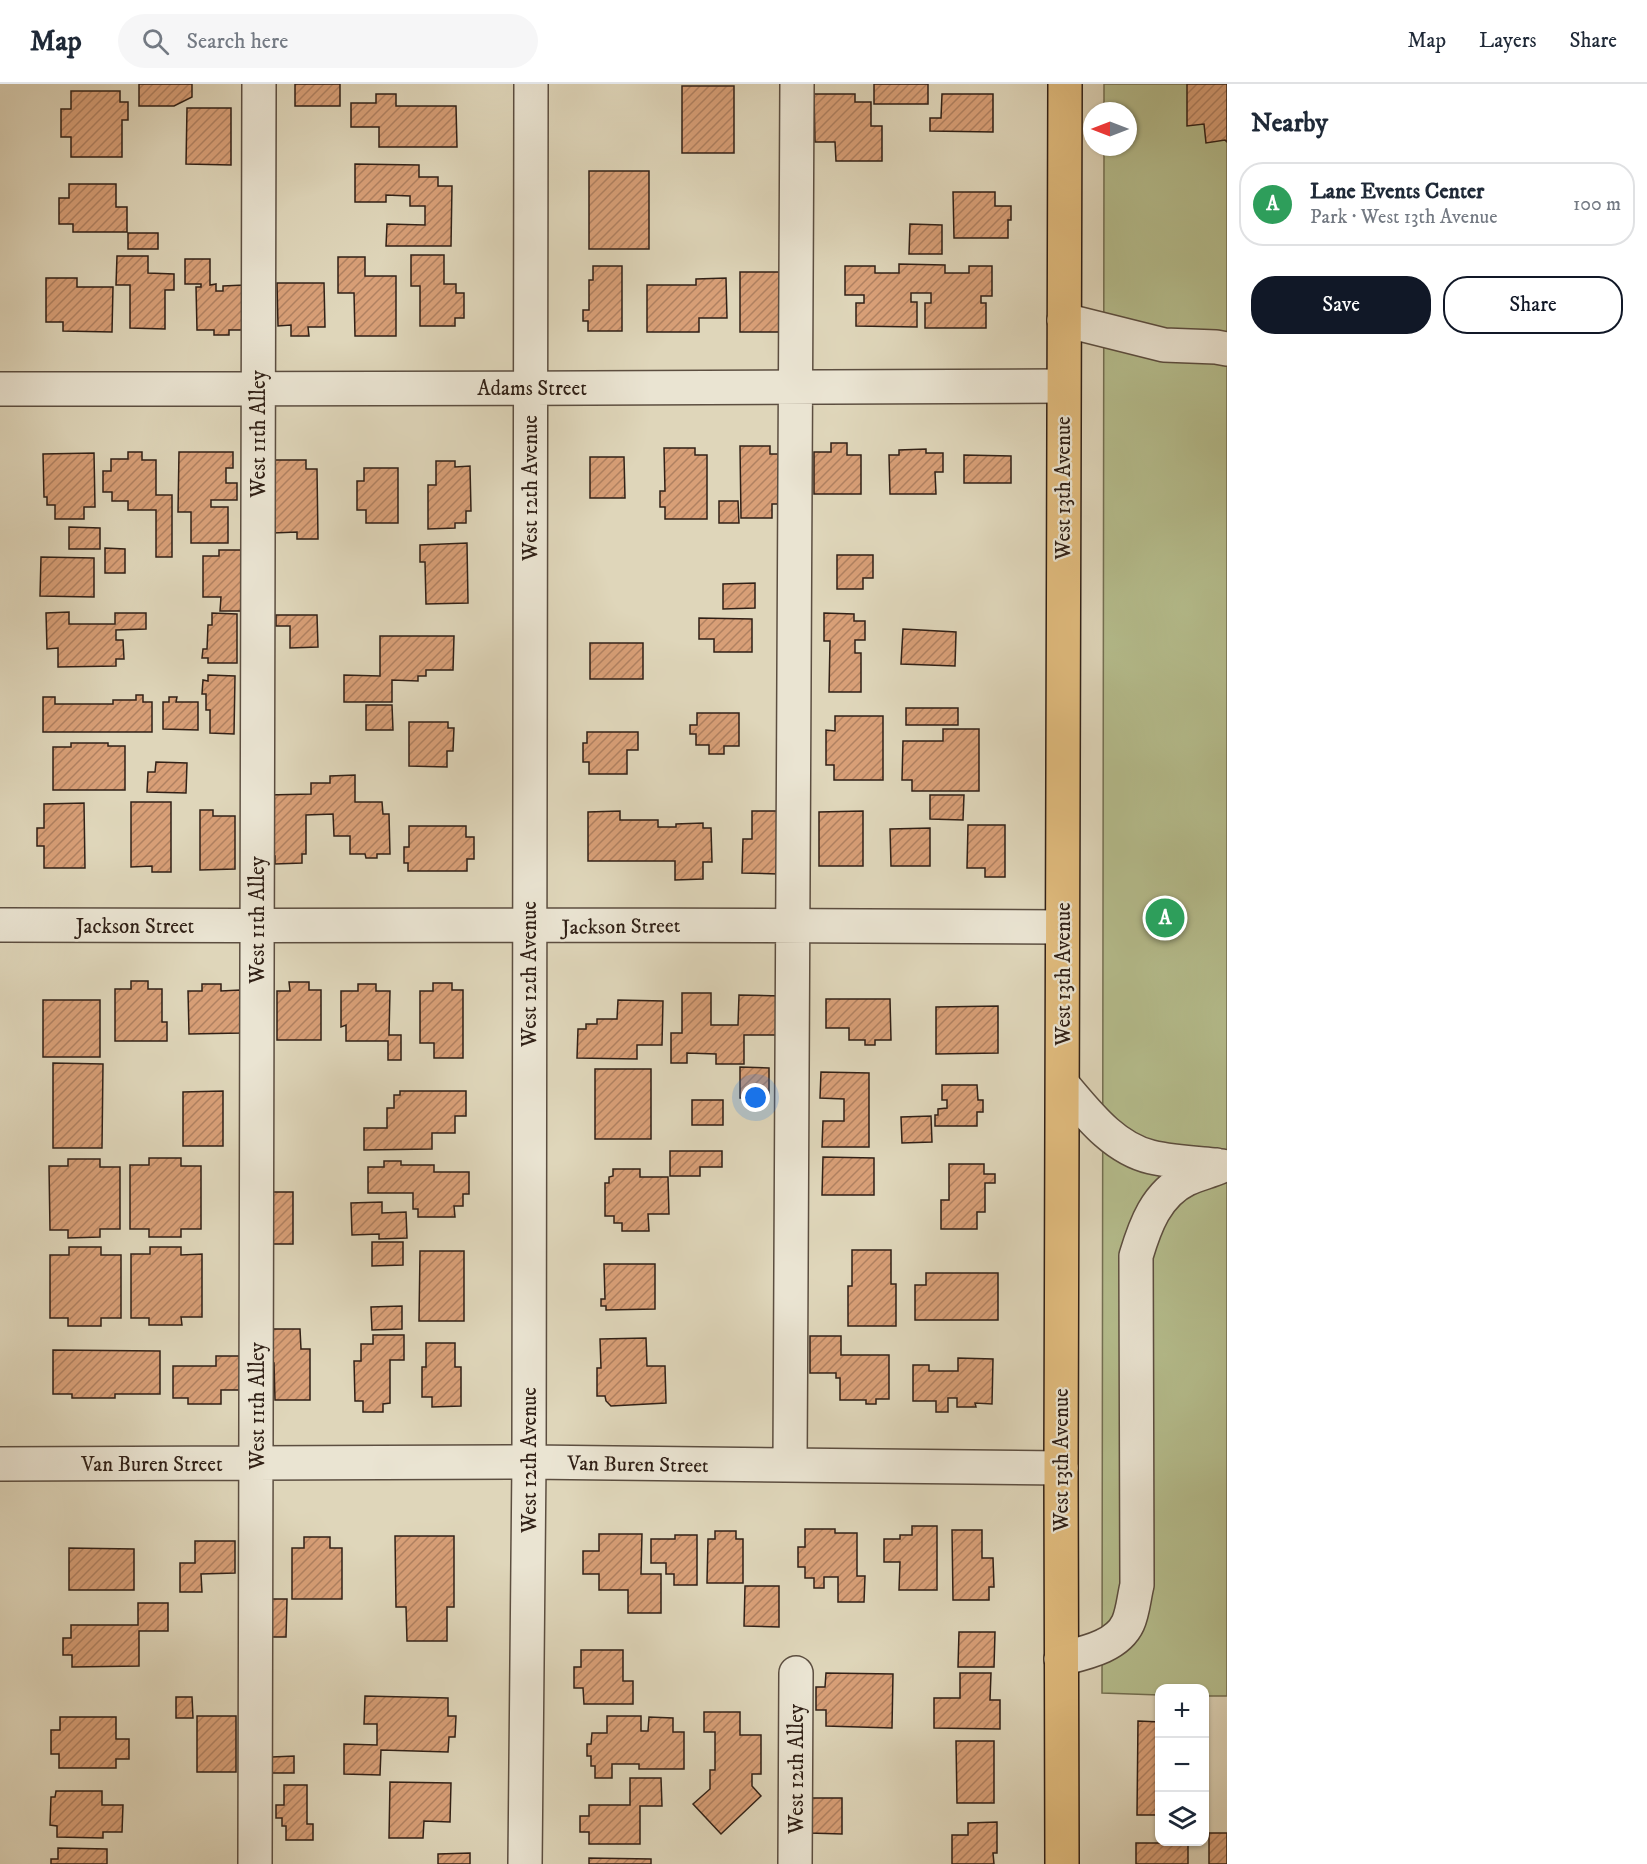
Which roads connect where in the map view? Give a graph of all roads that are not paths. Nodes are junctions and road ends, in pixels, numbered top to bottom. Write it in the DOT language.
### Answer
graph roads {
  1 [pos="259,84"];
  2 [pos="531,84"];
  3 [pos="797,84"];
  4 [pos="1065,84"];
  5 [pos="1064,320"];
  6 [pos="1227,349"];
  7 [pos="1063,386"];
  8 [pos="258,387"];
  9 [pos="531,388"];
  10 [pos="0,389"];
  11 [pos="797,389"];
  12 [pos="792,924"];
  13 [pos="0,926"];
  14 [pos="257,927"];
  15 [pos="530,927"];
  16 [pos="1062,927"];
  17 [pos="1063,1085"];
  18 [pos="1225,1166"];
  19 [pos="529,1462"];
  20 [pos="257,1463"];
  21 [pos="0,1464"];
  22 [pos="790,1465"];
  23 [pos="1061,1468"];
  24 [pos="1061,1659"];
  25 [pos="796,1673"];
  26 [pos="255,1864"];
  27 [pos="525,1864"];
  28 [pos="795,1864"];
  29 [pos="1062,1864"];
  1 -- 8 [label="street, West 11th Alley"];
  2 -- 9 [label="street, West 12th Avenue"];
  3 -- 11 [label="street"];
  4 -- 5 [label="main road, West 13th Avenue"];
  5 -- 6 [label="street"];
  5 -- 7 [label="main road, West 13th Avenue"];
  7 -- 11 [label="street, Adams Street"];
  7 -- 16 [label="main road, West 13th Avenue"];
  8 -- 9 [label="street, Adams Street"];
  8 -- 10 [label="street, Adams Street"];
  8 -- 14 [label="street, West 11th Alley"];
  9 -- 11 [label="street, Adams Street"];
  9 -- 15 [label="street, West 12th Avenue"];
  11 -- 12 [label="street"];
  12 -- 15 [label="street, Jackson Street"];
  12 -- 16 [label="street, Jackson Street"];
  12 -- 22 [label="street"];
  13 -- 14 [label="street, Jackson Street"];
  14 -- 15 [label="street, Jackson Street"];
  14 -- 20 [label="street, West 11th Alley"];
  15 -- 19 [label="street, West 12th Avenue"];
  16 -- 17 [label="main road, West 13th Avenue"];
  17 -- 18 [label="street"];
  17 -- 23 [label="main road, West 13th Avenue"];
  18 -- 24 [label="street"];
  19 -- 20 [label="street, Van Buren Street"];
  19 -- 22 [label="street, Van Buren Street"];
  19 -- 27 [label="street, West 12th Avenue"];
  20 -- 21 [label="street, Van Buren Street"];
  20 -- 26 [label="street, West 11th Alley"];
  22 -- 23 [label="street, Van Buren Street"];
  23 -- 24 [label="main road, West 13th Avenue"];
  24 -- 29 [label="main road, West 13th Avenue"];
  25 -- 28 [label="street, West 12th Alley"];
}
